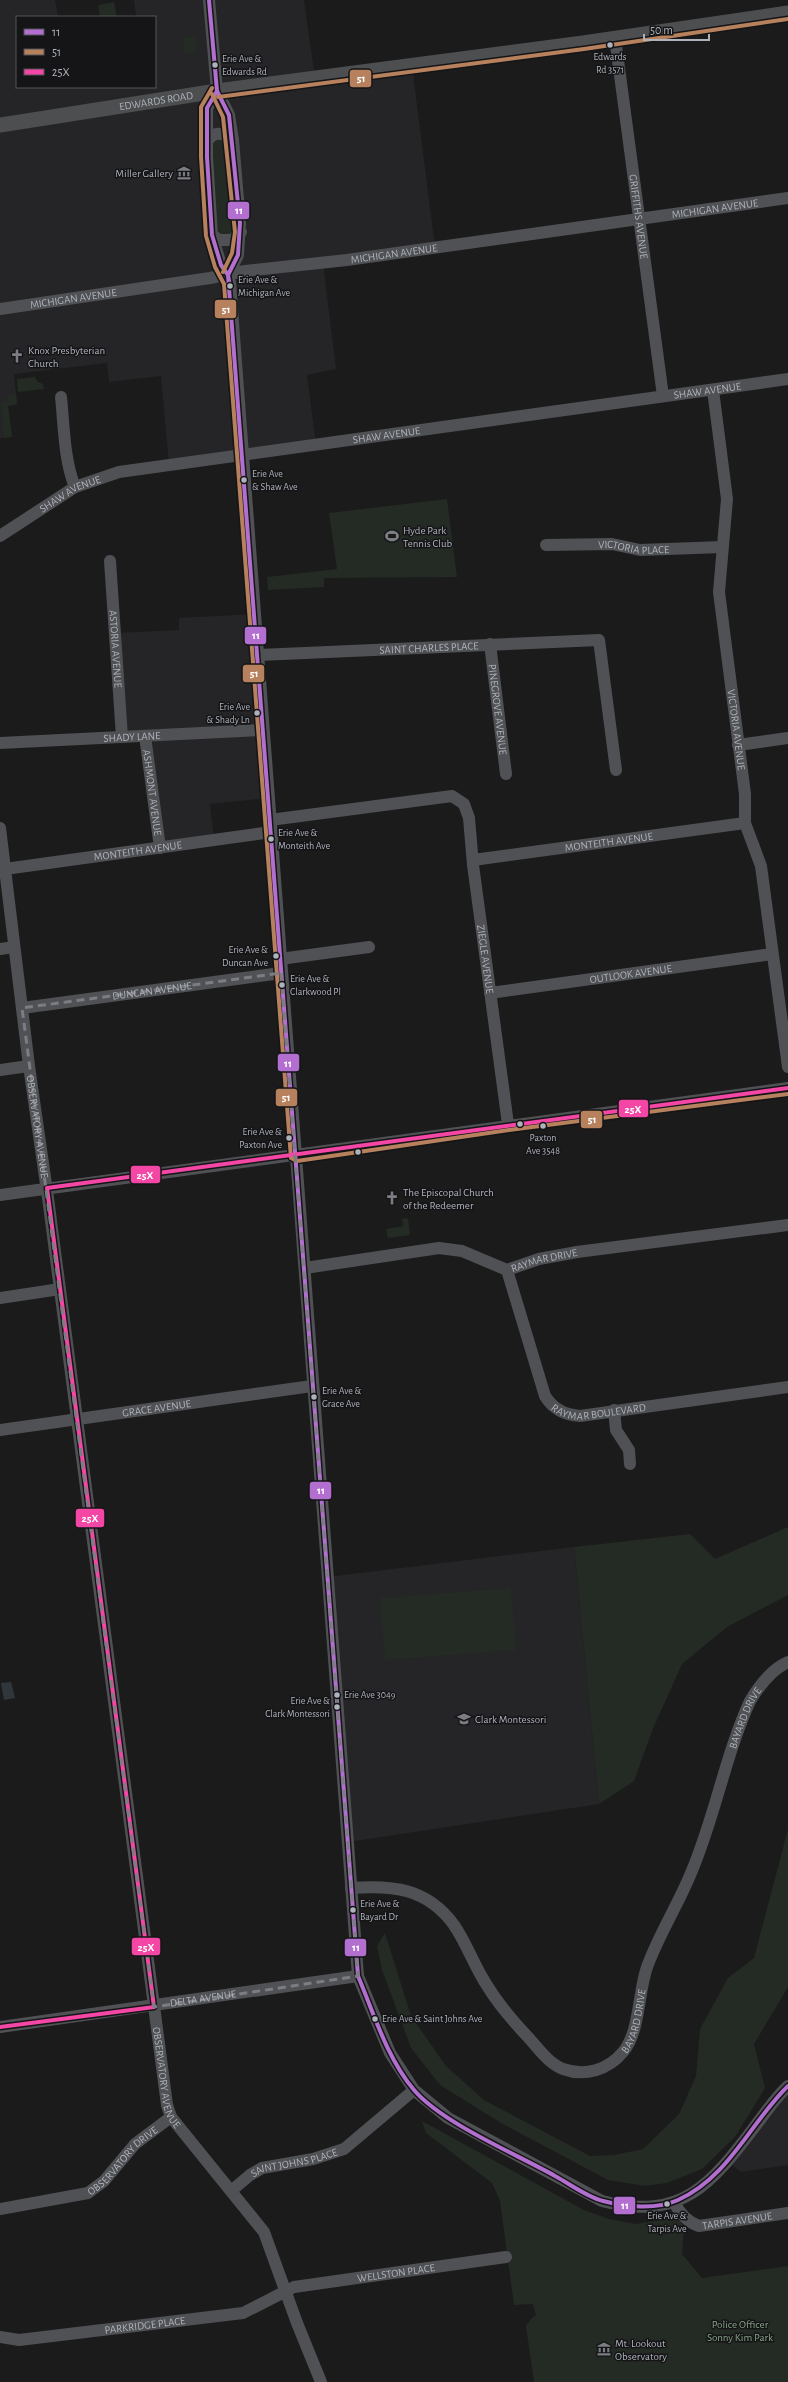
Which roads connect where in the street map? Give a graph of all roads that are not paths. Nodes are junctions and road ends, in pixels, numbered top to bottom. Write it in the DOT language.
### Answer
graph roads {
  1 [pos="209,0"];
  2 [pos="788,13"];
  3 [pos="615,38"];
  4 [pos="217,91"];
  5 [pos="0,125"];
  6 [pos="234,140"];
  7 [pos="206,144"];
  8 [pos="788,198"];
  9 [pos="640,218"];
  10 [pos="241,232"];
  11 [pos="212,235"];
  12 [pos="228,275"];
  13 [pos="0,309"];
  14 [pos="788,379"];
  15 [pos="713,390"];
  16 [pos="663,396"];
  17 [pos="61,397"];
  18 [pos="242,454"];
  19 [pos="75,487"];
  20 [pos="0,536"];
  21 [pos="546,545"];
  22 [pos="722,547"];
  23 [pos="110,561"];
  24 [pos="490,644"];
  25 [pos="259,655"];
  26 [pos="264,730"];
  27 [pos="145,736"];
  28 [pos="122,737"];
  29 [pos="788,738"];
  30 [pos="0,743"];
  31 [pos="738,745"];
  32 [pos="616,770"];
  33 [pos="506,774"];
  34 [pos="458,798"];
  35 [pos="745,822"];
  36 [pos="270,826"];
  37 [pos="0,828"];
  38 [pos="160,848"];
  39 [pos="473,860"];
  40 [pos="5,869"];
  41 [pos="14,947"];
  42 [pos="368,947"];
  43 [pos="0,949"];
  44 [pos="772,954"];
  45 [pos="280,959"];
  46 [pos="282,973"];
  47 [pos="490,993"];
  48 [pos="22,1008"];
  49 [pos="29,1066"];
  50 [pos="788,1067"];
  51 [pos="0,1070"];
  52 [pos="788,1088"];
  53 [pos="508,1124"];
  54 [pos="296,1155"];
  55 [pos="47,1188"];
  56 [pos="0,1195"];
  57 [pos="788,1225"];
  58 [pos="306,1268"];
  59 [pos="507,1270"];
  60 [pos="60,1289"];
  61 [pos="0,1298"];
  62 [pos="312,1386"];
  63 [pos="788,1387"];
  64 [pos="614,1410"];
  65 [pos="77,1419"];
  66 [pos="0,1430"];
  67 [pos="630,1464"];
  68 [pos="788,1662"];
  69 [pos="351,1888"];
  70 [pos="358,1976"];
  71 [pos="154,2006"];
  72 [pos="0,2027"];
  73 [pos="788,2086"];
  74 [pos="414,2090"];
  75 [pos="171,2117"];
  76 [pos="231,2191"];
  77 [pos="674,2202"];
  78 [pos="0,2209"];
  79 [pos="788,2213"];
  80 [pos="506,2257"];
  81 [pos="285,2291"];
  82 [pos="0,2337"];
  83 [pos="320,2382"];
  1 -- 4 [label="street"];
  2 -- 3 [label="main road, EDWARDS ROAD"];
  3 -- 4 [label="main road, EDWARDS ROAD"];
  3 -- 9 [label="street, GRIFFITHS AVENUE"];
  4 -- 5 [label="main road, EDWARDS ROAD"];
  4 -- 6 [label="street"];
  4 -- 7 [label="street"];
  6 -- 7 [label="street"];
  6 -- 10 [label="street"];
  7 -- 11 [label="street"];
  8 -- 9 [label="street, MICHIGAN AVENUE"];
  9 -- 12 [label="street, MICHIGAN AVENUE"];
  9 -- 16 [label="street, GRIFFITHS AVENUE"];
  10 -- 11 [label="street"];
  10 -- 12 [label="street"];
  11 -- 12 [label="street"];
  12 -- 13 [label="street, MICHIGAN AVENUE"];
  12 -- 18 [label="street"];
  14 -- 15 [label="street, SHAW AVENUE"];
  15 -- 16 [label="street, SHAW AVENUE"];
  15 -- 22 [label="street, VICTORIA AVENUE"];
  16 -- 18 [label="street, SHAW AVENUE"];
  17 -- 19 [label="street"];
  18 -- 19 [label="street, SHAW AVENUE"];
  18 -- 25 [label="street"];
  19 -- 20 [label="street, SHAW AVENUE"];
  21 -- 22 [label="street, VICTORIA PLACE"];
  22 -- 31 [label="street, VICTORIA AVENUE"];
  23 -- 28 [label="street, ASTORIA AVENUE"];
  24 -- 25 [label="street, SAINT CHARLES PLACE"];
  24 -- 32 [label="street, SAINT CHARLES PLACE"];
  24 -- 33 [label="street, PINEGROVE AVENUE"];
  25 -- 26 [label="street"];
  26 -- 27 [label="street, SHADY LANE"];
  26 -- 36 [label="street"];
  27 -- 28 [label="street, SHADY LANE"];
  27 -- 38 [label="street, ASHMONT AVENUE"];
  28 -- 30 [label="street, SHADY LANE"];
  29 -- 31 [label="street"];
  31 -- 35 [label="street, VICTORIA AVENUE"];
  34 -- 36 [label="street, MONTEITH AVENUE"];
  34 -- 39 [label="street, ZIEGLE AVENUE"];
  35 -- 39 [label="street, MONTEITH AVENUE"];
  35 -- 44 [label="street, VICTORIA AVENUE"];
  36 -- 38 [label="street, MONTEITH AVENUE"];
  36 -- 45 [label="street"];
  37 -- 40 [label="street, OBSERVATORY AVENUE"];
  38 -- 40 [label="street, MONTEITH AVENUE"];
  39 -- 47 [label="street, ZIEGLE AVENUE"];
  40 -- 41 [label="street, OBSERVATORY AVENUE"];
  41 -- 43 [label="street"];
  41 -- 48 [label="street, OBSERVATORY AVENUE"];
  42 -- 45 [label="street"];
  44 -- 47 [label="street, OUTLOOK AVENUE"];
  44 -- 50 [label="street, VICTORIA AVENUE"];
  45 -- 46 [label="street"];
  46 -- 48 [label="street, DUNCAN AVENUE"];
  46 -- 54 [label="street"];
  47 -- 53 [label="street, ZIEGLE AVENUE"];
  48 -- 49 [label="street, OBSERVATORY AVENUE"];
  49 -- 51 [label="street"];
  49 -- 55 [label="street, OBSERVATORY AVENUE"];
  52 -- 53 [label="street"];
  53 -- 54 [label="street"];
  54 -- 55 [label="street"];
  54 -- 58 [label="street"];
  55 -- 56 [label="street"];
  55 -- 60 [label="street, OBSERVATORY AVENUE"];
  57 -- 59 [label="street, RAYMAR DRIVE"];
  58 -- 59 [label="street, RAYMAR DRIVE"];
  58 -- 62 [label="street"];
  59 -- 64 [label="street, RAYMAR BOULEVARD"];
  60 -- 61 [label="street"];
  60 -- 65 [label="street, OBSERVATORY AVENUE"];
  62 -- 65 [label="street, GRACE AVENUE"];
  62 -- 69 [label="street"];
  63 -- 64 [label="street, RAYMAR BOULEVARD"];
  64 -- 67 [label="street"];
  65 -- 66 [label="street, GRACE AVENUE"];
  65 -- 71 [label="street, OBSERVATORY AVENUE"];
  68 -- 69 [label="street, BAYARD DRIVE"];
  69 -- 70 [label="street"];
  70 -- 71 [label="street, DELTA AVENUE"];
  70 -- 74 [label="street"];
  71 -- 72 [label="street, DELTA AVENUE"];
  71 -- 75 [label="street, OBSERVATORY AVENUE"];
  73 -- 77 [label="street"];
  74 -- 76 [label="street, SAINT JOHNS PLACE"];
  74 -- 77 [label="street"];
  75 -- 76 [label="street, OBSERVATORY AVENUE"];
  75 -- 78 [label="street, OBSERVATORY DRIVE"];
  76 -- 81 [label="street, OBSERVATORY AVENUE"];
  77 -- 79 [label="street, TARPIS AVENUE"];
  80 -- 81 [label="street, WELLSTON PLACE"];
  81 -- 82 [label="street, PARKRIDGE PLACE"];
  81 -- 83 [label="street, OBSERVATORY AVENUE"];
}
